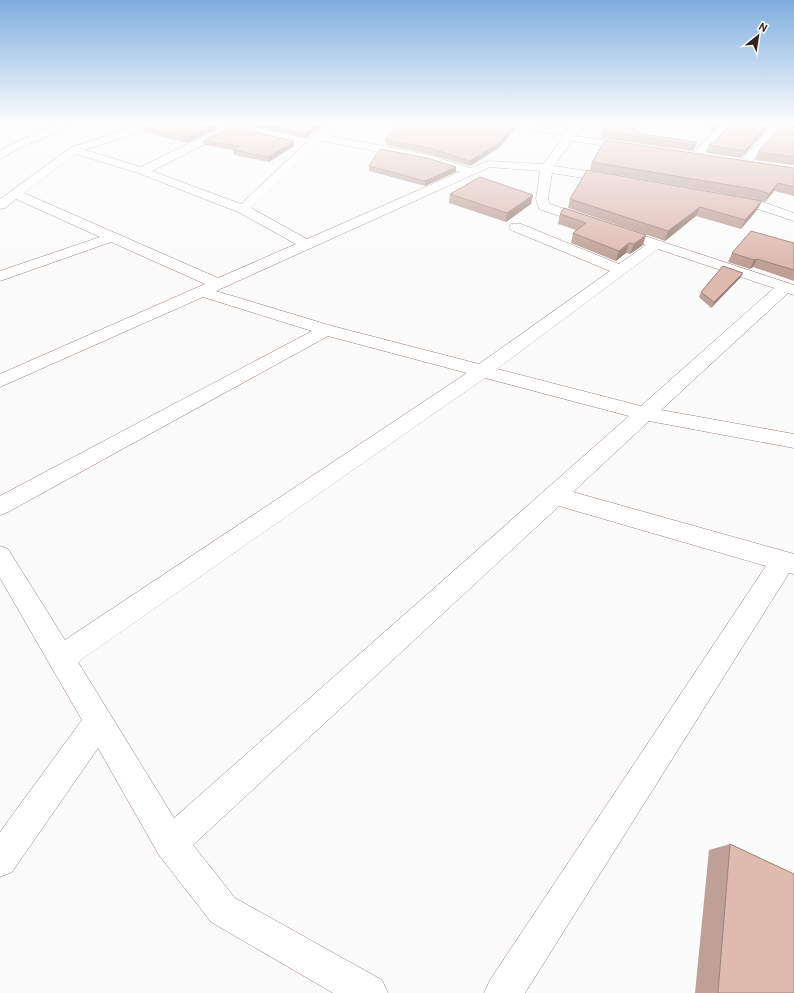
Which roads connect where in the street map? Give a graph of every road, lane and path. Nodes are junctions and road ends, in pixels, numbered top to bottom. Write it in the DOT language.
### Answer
graph roads {
  1 [pos="48,169"];
  2 [pos="137,169"];
  3 [pos="145,169"];
  4 [pos="284,169"];
  5 [pos="463,169"];
  6 [pos="477,169"];
  7 [pos="547,169"];
  8 [pos="560,169"];
  9 [pos="142,171"];
  10 [pos="471,172"];
  11 [pos="624,181"];
  12 [pos="15,194"];
  13 [pos="717,197"];
  14 [pos="0,205"];
  15 [pos="243,209"];
  16 [pos="535,213"];
  17 [pos="794,217"];
  18 [pos="604,226"];
  19 [pos="626,234"];
  20 [pos="112,237"];
  21 [pos="306,244"];
  22 [pos="656,244"];
  23 [pos="621,270"];
  24 [pos="0,276"];
  25 [pos="218,284"];
  26 [pos="790,289"];
  27 [pos="200,291"];
  28 [pos="326,330"];
  29 [pos="481,372"];
  30 [pos="0,381"];
  31 [pos="646,414"];
  32 [pos="794,440"];
  33 [pos="555,496"];
  34 [pos="0,506"];
  35 [pos="0,556"];
  36 [pos="789,562"];
  37 [pos="61,658"];
  38 [pos="99,721"];
  39 [pos="172,843"];
  40 [pos="0,860"];
  41 [pos="369,993"];
  42 [pos="503,993"];
  1 -- 12 [label="street"];
  2 -- 9 [label="street"];
  3 -- 9 [label="street"];
  4 -- 15 [label="street"];
  5 -- 10 [label="street"];
  6 -- 10 [label="street"];
  7 -- 16 [label="street"];
  8 -- 11 [label="street"];
  9 -- 15 [label="street"];
  10 -- 21 [label="street"];
  12 -- 14 [label="street"];
  12 -- 20 [label="street"];
  13 -- 17 [label="street"];
  15 -- 21 [label="street"];
  16 -- 18 [label="street"];
  16 -- 23 [label="street"];
  19 -- 22 [label="street"];
  20 -- 24 [label="street"];
  20 -- 25 [label="street"];
  21 -- 25 [label="street"];
  22 -- 23 [label="street"];
  22 -- 26 [label="street"];
  23 -- 29 [label="street"];
  25 -- 27 [label="street"];
  26 -- 31 [label="street"];
  27 -- 28 [label="street"];
  27 -- 30 [label="street"];
  28 -- 29 [label="street"];
  28 -- 34 [label="street"];
  29 -- 31 [label="street"];
  29 -- 37 [label="street"];
  31 -- 32 [label="street"];
  31 -- 33 [label="street"];
  33 -- 36 [label="street"];
  33 -- 39 [label="street"];
  35 -- 37 [label="street"];
  36 -- 42 [label="street"];
  37 -- 38 [label="street"];
  38 -- 39 [label="street"];
  38 -- 40 [label="street"];
  39 -- 41 [label="street"];
}
